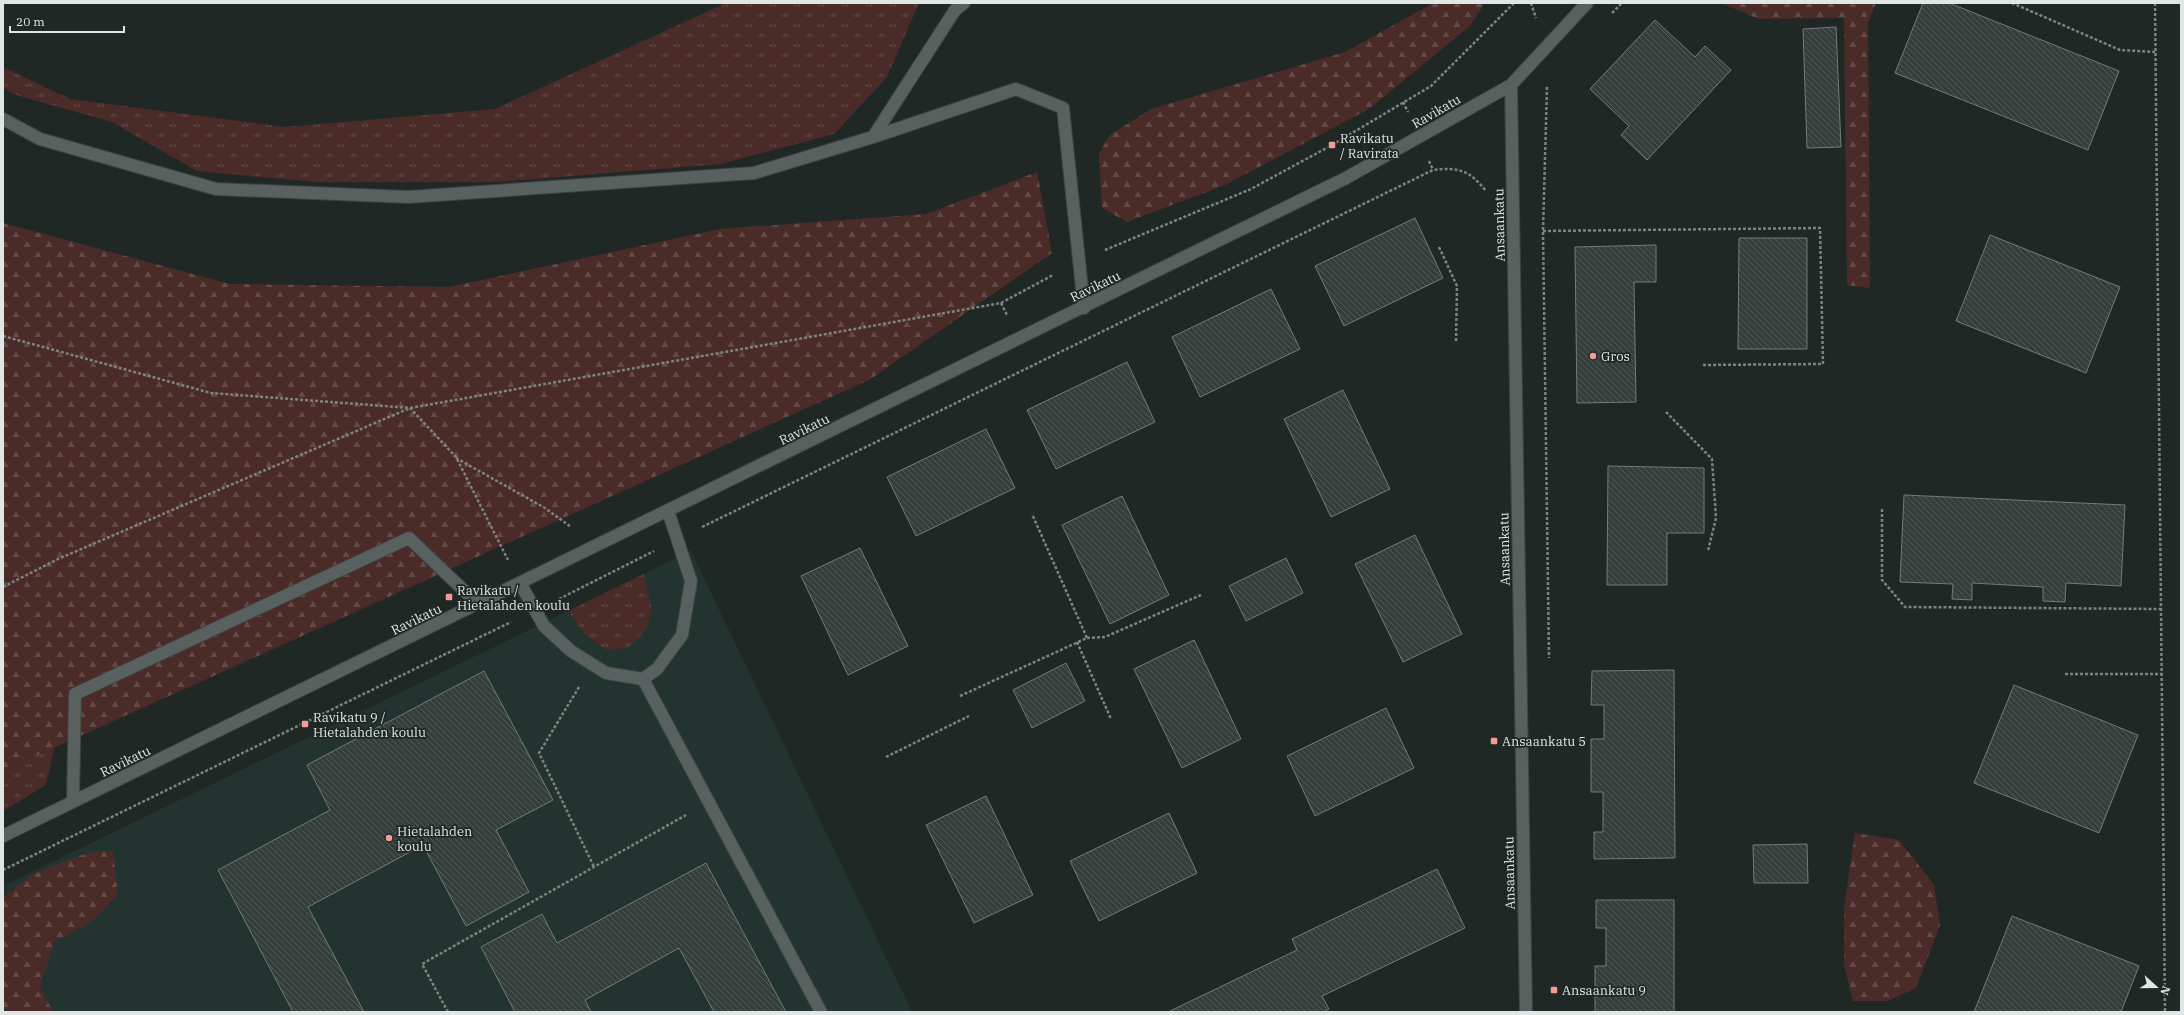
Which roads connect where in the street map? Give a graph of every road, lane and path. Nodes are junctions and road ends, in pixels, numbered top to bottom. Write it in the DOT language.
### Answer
graph roads {
  1 [pos="964,3"];
  2 [pos="1514,3"];
  3 [pos="1587,3"];
  4 [pos="2012,3"];
  5 [pos="2155,3"];
  6 [pos="2155,52"];
  7 [pos="1547,82"];
  8 [pos="1511,85"];
  9 [pos="3,119"];
  10 [pos="873,137"];
  11 [pos="1544,194"];
  12 [pos="1512,196"];
  13 [pos="1543,231"];
  14 [pos="1439,247"];
  15 [pos="1080,260"];
  16 [pos="1084,308"];
  17 [pos="3,336"];
  18 [pos="1456,342"];
  19 [pos="1701,365"];
  20 [pos="410,408"];
  21 [pos="1666,412"];
  22 [pos="456,458"];
  23 [pos="1882,509"];
  24 [pos="668,511"];
  25 [pos="1032,514"];
  26 [pos="678,539"];
  27 [pos="586,551"];
  28 [pos="1708,551"];
  29 [pos="600,578"];
  30 [pos="520,583"];
  31 [pos="3,587"];
  32 [pos="1201,595"];
  33 [pos="478,604"];
  34 [pos="2161,609"];
  35 [pos="536,610"];
  36 [pos="1087,638"];
  37 [pos="1077,642"];
  38 [pos="1549,661"];
  39 [pos="592,664"];
  40 [pos="2065,674"];
  41 [pos="2162,674"];
  42 [pos="643,679"];
  43 [pos="960,696"];
  44 [pos="969,716"];
  45 [pos="1111,719"];
  46 [pos="886,757"];
  47 [pos="73,801"];
  48 [pos="709,802"];
  49 [pos="3,836"];
  50 [pos="594,867"];
  51 [pos="3,870"];
  52 [pos="448,1012"];
  53 [pos="821,1012"];
  54 [pos="1526,1012"];
  55 [pos="2165,1012"];
  1 -- 10 [label="street"];
  2 -- 15 [label="path"];
  3 -- 8 [label="street, Ravikatu"];
  4 -- 6 [label="path"];
  5 -- 6 [label="path"];
  6 -- 34 [label="path"];
  7 -- 11 [label="path"];
  8 -- 12 [label="street, Ansaankatu"];
  8 -- 16 [label="street, Ravikatu"];
  9 -- 10 [label="street"];
  10 -- 15 [label="street"];
  11 -- 12 [label="path"];
  11 -- 13 [label="path"];
  12 -- 26 [label="path"];
  12 -- 54 [label="street, Ansaankatu"];
  13 -- 19 [label="path"];
  13 -- 38 [label="path"];
  14 -- 18 [label="path"];
  15 -- 16 [label="street"];
  15 -- 20 [label="path"];
  16 -- 24 [label="street, Ravikatu"];
  17 -- 20 [label="path"];
  20 -- 22 [label="path"];
  20 -- 31 [label="path"];
  21 -- 28 [label="path"];
  22 -- 27 [label="path"];
  22 -- 30 [label="path"];
  23 -- 34 [label="path"];
  24 -- 26 [label="street"];
  24 -- 27 [label="street, Ravikatu"];
  25 -- 36 [label="path"];
  26 -- 29 [label="path"];
  26 -- 42 [label="street"];
  27 -- 29 [label="path"];
  27 -- 30 [label="street, Ravikatu"];
  29 -- 35 [label="path"];
  30 -- 33 [label="street, Ravikatu"];
  30 -- 35 [label="street"];
  32 -- 36 [label="path"];
  33 -- 47 [label="street, Ravikatu"];
  33 -- 47 [label="street"];
  34 -- 41 [label="path"];
  35 -- 39 [label="street"];
  35 -- 51 [label="path"];
  36 -- 37 [label="path"];
  37 -- 43 [label="path"];
  37 -- 45 [label="path"];
  39 -- 42 [label="street"];
  39 -- 50 [label="path"];
  40 -- 41 [label="path"];
  41 -- 55 [label="path"];
  42 -- 48 [label="street"];
  44 -- 46 [label="path"];
  47 -- 49 [label="street, Ravikatu"];
  48 -- 50 [label="path"];
  48 -- 53 [label="street"];
  50 -- 52 [label="path"];
}
